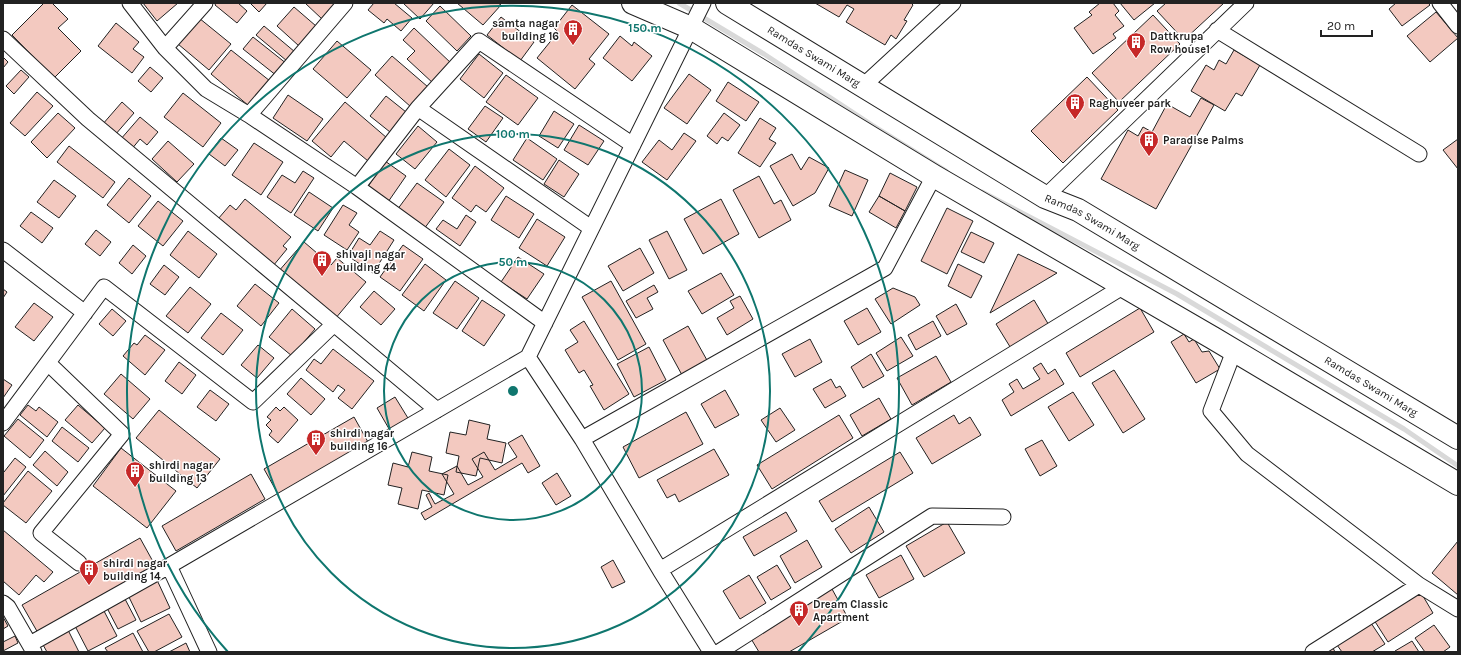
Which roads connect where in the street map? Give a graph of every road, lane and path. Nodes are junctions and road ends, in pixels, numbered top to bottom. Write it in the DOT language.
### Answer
graph roads {
  1 [pos="130,3"];
  2 [pos="205,3"];
  3 [pos="345,3"];
  4 [pos="633,3"];
  5 [pos="703,3"];
  6 [pos="727,3"];
  7 [pos="953,3"];
  8 [pos="1246,3"];
  9 [pos="1440,3"];
  10 [pos="692,26"];
  11 [pos="1458,26"];
  12 [pos="1217,30"];
  13 [pos="3,39"];
  14 [pos="164,48"];
  15 [pos="863,86"];
  16 [pos="418,108"];
  17 [pos="249,115"];
  18 [pos="633,145"];
  19 [pos="1419,154"];
  20 [pos="934,176"];
  21 [pos="357,187"];
  22 [pos="1045,197"];
  23 [pos="591,228"];
  24 [pos="3,250"];
  25 [pos="1124,286"];
  26 [pos="85,313"];
  27 [pos="545,323"];
  28 [pos="334,324"];
  29 [pos="1234,351"];
  30 [pos="528,357"];
  31 [pos="48,363"];
  32 [pos="437,410"];
  33 [pos="3,423"];
  34 [pos="1458,438"];
  35 [pos="582,439"];
  36 [pos="1458,484"];
  37 [pos="1003,517"];
  38 [pos="79,563"];
  39 [pos="169,566"];
  40 [pos="660,570"];
  41 [pos="1419,585"];
  42 [pos="3,603"];
  43 [pos="1458,609"];
  44 [pos="32,648"];
  45 [pos="209,652"];
  46 [pos="711,652"];
  47 [pos="719,652"];
  48 [pos="1313,652"];
  1 -- 14 [label="street"];
  2 -- 14 [label="street"];
  3 -- 17 [label="street"];
  4 -- 10 [label="main road"];
  5 -- 10 [label="street"];
  6 -- 15 [label="main road, Ramdas Swami Marg"];
  7 -- 15 [label="street"];
  8 -- 12 [label="street"];
  9 -- 11 [label="street"];
  10 -- 18 [label="street"];
  10 -- 20 [label="main road"];
  12 -- 19 [label="street"];
  12 -- 22 [label="street"];
  13 -- 28 [label="street"];
  14 -- 17 [label="street"];
  15 -- 22 [label="main road, Ramdas Swami Marg"];
  16 -- 18 [label="street"];
  16 -- 21 [label="street"];
  16 -- 23 [label="street"];
  17 -- 21 [label="street"];
  18 -- 23 [label="street"];
  20 -- 25 [label="main road"];
  20 -- 35 [label="street"];
  21 -- 27 [label="street"];
  22 -- 34 [label="main road, Ramdas Swami Marg"];
  23 -- 27 [label="street"];
  24 -- 26 [label="street"];
  25 -- 29 [label="main road"];
  25 -- 40 [label="street"];
  26 -- 28 [label="street"];
  26 -- 31 [label="street"];
  27 -- 30 [label="street"];
  28 -- 32 [label="street"];
  29 -- 36 [label="main road"];
  29 -- 41 [label="street"];
  30 -- 32 [label="street"];
  30 -- 35 [label="street"];
  31 -- 33 [label="street"];
  31 -- 38 [label="street"];
  32 -- 39 [label="street"];
  35 -- 40 [label="street"];
  37 -- 47 [label="street"];
  39 -- 44 [label="street"];
  39 -- 45 [label="street"];
  40 -- 46 [label="street"];
  41 -- 43 [label="street"];
  41 -- 48 [label="street"];
  42 -- 44 [label="street"];
}
